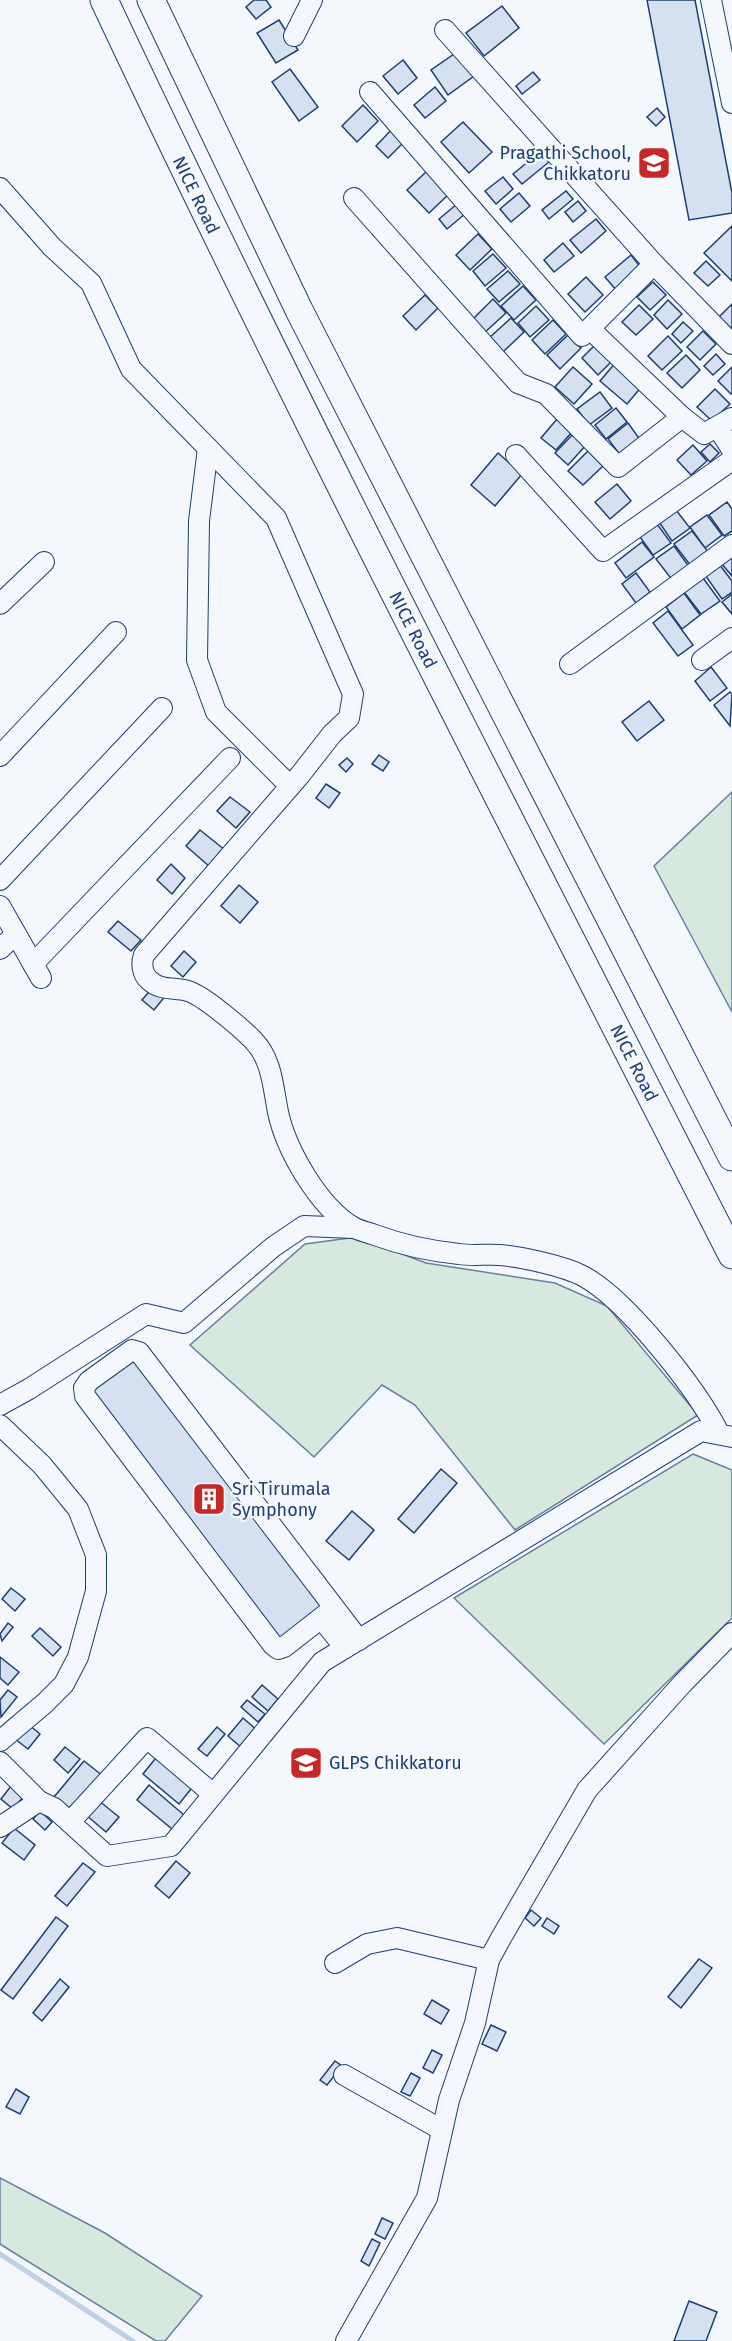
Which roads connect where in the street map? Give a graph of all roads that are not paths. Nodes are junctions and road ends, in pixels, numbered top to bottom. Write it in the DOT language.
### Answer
graph roads {
  1 [pos="104,0"];
  2 [pos="151,0"];
  3 [pos="312,0"];
  4 [pos="711,0"];
  5 [pos="445,30"];
  6 [pos="294,36"];
  7 [pos="370,92"];
  8 [pos="732,103"];
  9 [pos="0,188"];
  10 [pos="354,198"];
  11 [pos="654,264"];
  12 [pos="590,329"];
  13 [pos="732,344"];
  14 [pos="682,417"];
  15 [pos="725,423"];
  16 [pos="208,448"];
  17 [pos="732,450"];
  18 [pos="516,455"];
  19 [pos="732,460"];
  20 [pos="732,545"];
  21 [pos="44,562"];
  22 [pos="0,604"];
  23 [pos="116,632"];
  24 [pos="732,638"];
  25 [pos="702,660"];
  26 [pos="570,664"];
  27 [pos="162,708"];
  28 [pos="0,756"];
  29 [pos="230,758"];
  30 [pos="290,786"];
  31 [pos="0,880"];
  32 [pos="0,906"];
  33 [pos="16,934"];
  34 [pos="0,949"];
  35 [pos="732,1157"];
  36 [pos="354,1228"];
  37 [pos="732,1255"];
  38 [pos="0,1405"];
  39 [pos="0,1425"];
  40 [pos="725,1435"];
  41 [pos="327,1613"];
  42 [pos="732,1633"];
  43 [pos="352,1644"];
  44 [pos="0,1741"];
  45 [pos="0,1762"];
  46 [pos="213,1794"];
  47 [pos="39,1801"];
  48 [pos="70,1822"];
  49 [pos="0,1827"];
  50 [pos="489,1960"];
  51 [pos="335,1962"];
  52 [pos="344,2075"];
  53 [pos="442,2130"];
  54 [pos="346,2341"];
  1 -- 37 [label="highway, NICE Road"];
  2 -- 35 [label="highway"];
  3 -- 6 [label="street"];
  4 -- 8 [label="street"];
  5 -- 11 [label="street"];
  7 -- 12 [label="street"];
  9 -- 16 [label="street"];
  10 -- 14 [label="street"];
  11 -- 12 [label="street"];
  11 -- 13 [label="street"];
  12 -- 14 [label="street"];
  14 -- 15 [label="street"];
  15 -- 17 [label="street"];
  16 -- 30 [label="street"];
  16 -- 30 [label="street"];
  18 -- 19 [label="street"];
  20 -- 26 [label="street"];
  21 -- 22 [label="street"];
  23 -- 28 [label="street"];
  24 -- 25 [label="street"];
  27 -- 31 [label="street"];
  29 -- 33 [label="street"];
  30 -- 36 [label="street"];
  32 -- 33 [label="street"];
  33 -- 34 [label="street"];
  36 -- 38 [label="street"];
  36 -- 40 [label="street"];
  39 -- 44 [label="street"];
  40 -- 43 [label="street"];
  41 -- 41 [label="street"];
  41 -- 43 [label="street"];
  42 -- 50 [label="street"];
  43 -- 46 [label="street"];
  45 -- 47 [label="street"];
  46 -- 48 [label="street"];
  46 -- 48 [label="street"];
  47 -- 48 [label="street"];
  47 -- 49 [label="street"];
  50 -- 51 [label="street"];
  50 -- 53 [label="street"];
  52 -- 53 [label="street"];
  53 -- 54 [label="street"];
}
